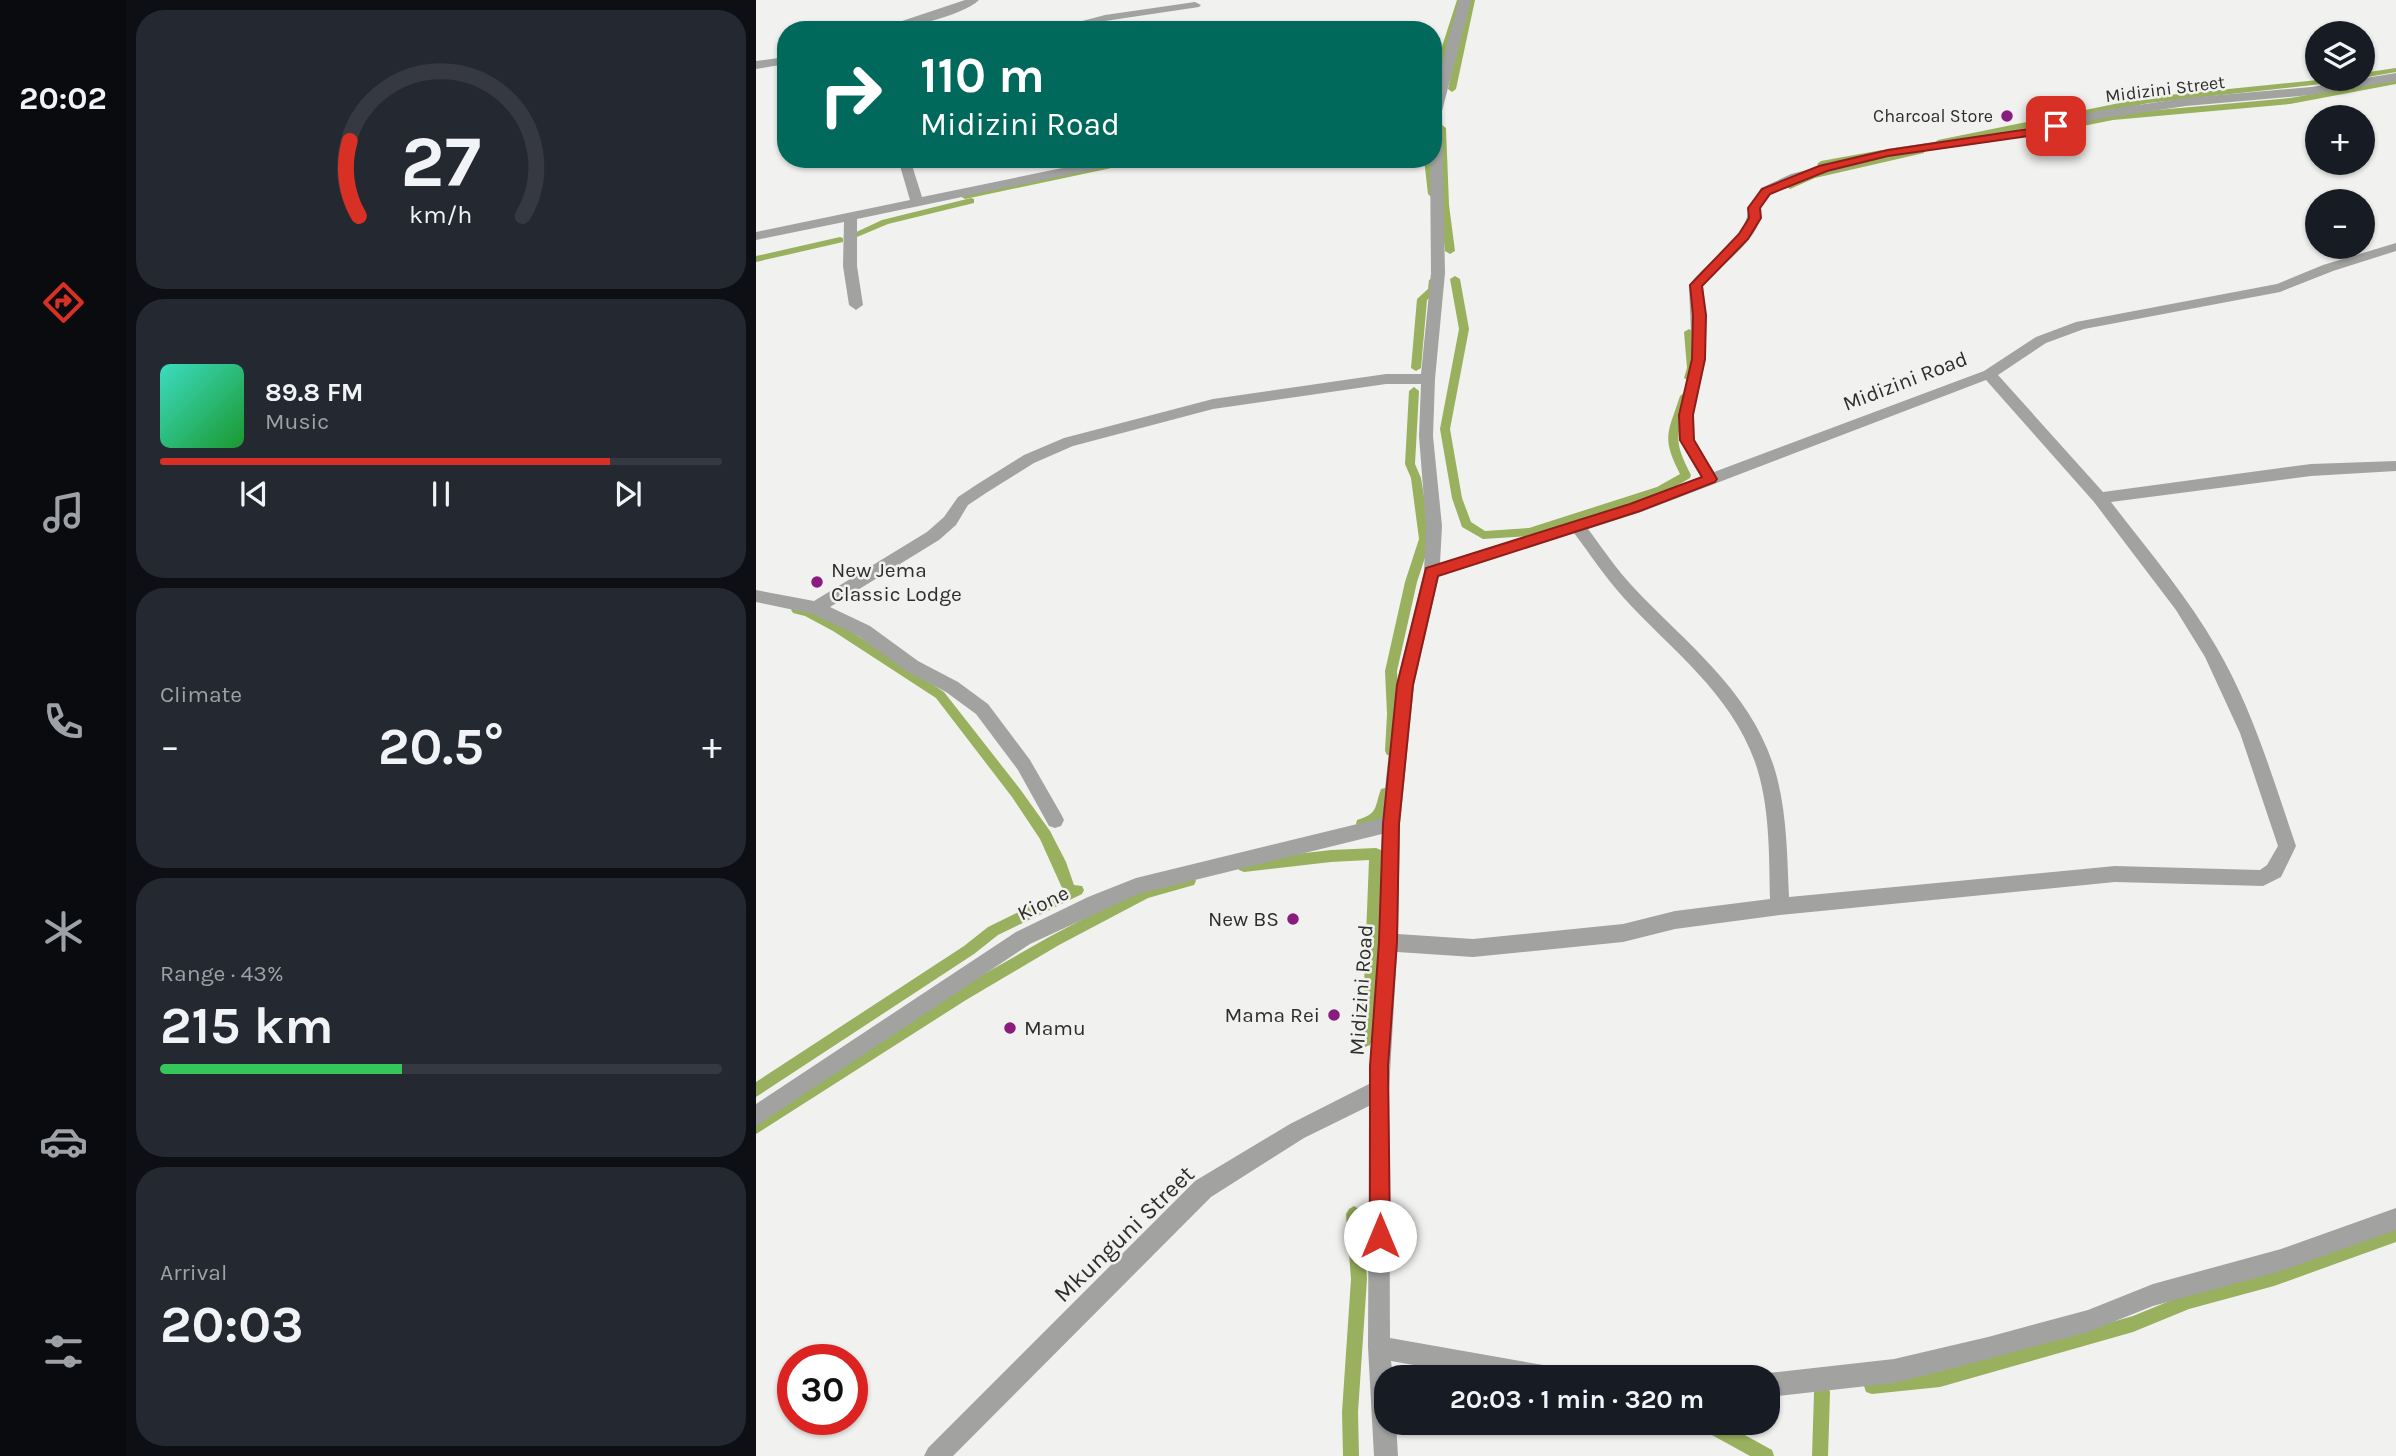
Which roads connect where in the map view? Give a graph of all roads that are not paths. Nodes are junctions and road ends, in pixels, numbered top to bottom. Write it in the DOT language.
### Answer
graph roads {
  1 [pos="973,0"];
  2 [pos="1465,0"];
  3 [pos="1195,5"];
  4 [pos="912,21"];
  5 [pos="1092,21"];
  6 [pos="777,62"];
  7 [pos="756,65"];
  8 [pos="2396,77"];
  9 [pos="1442,85"];
  10 [pos="907,168"];
  11 [pos="1080,168"];
  12 [pos="1436,168"];
  13 [pos="917,201"];
  14 [pos="851,215"];
  15 [pos="756,236"];
  16 [pos="2396,247"];
  17 [pos="856,305"];
  18 [pos="1989,374"];
  19 [pos="1428,379"];
  20 [pos="2396,466"];
  21 [pos="1710,479"];
  22 [pos="2099,498"];
  23 [pos="1577,525"];
  24 [pos="1432,572"];
  25 [pos="756,596"];
  26 [pos="816,608"];
  27 [pos="1055,820"];
  28 [pos="1391,824"];
  29 [pos="1780,906"];
  30 [pos="1388,942"];
  31 [pos="1379,1090"];
  32 [pos="756,1116"];
  33 [pos="2396,1219"];
  34 [pos="1379,1347"];
  35 [pos="1477,1365"];
  36 [pos="1780,1384"];
  37 [pos="936,1456"];
  38 [pos="1386,1456"];
  1 -- 4 [label="street"];
  2 -- 9 [label="street, Midizini Road"];
  3 -- 5 [label="street"];
  6 -- 7 [label="street"];
  8 -- 21 [label="street, Midizini Street"];
  10 -- 13 [label="street"];
  11 -- 13 [label="street"];
  12 -- 19 [label="street, Midizini Road"];
  13 -- 14 [label="street"];
  14 -- 15 [label="street"];
  14 -- 17 [label="street"];
  16 -- 18 [label="street, Midizini Road"];
  18 -- 21 [label="street, Midizini Road"];
  18 -- 22 [label="street"];
  19 -- 24 [label="street, Midizini Road"];
  19 -- 26 [label="street"];
  20 -- 22 [label="street"];
  21 -- 23 [label="street, Midizini Road"];
  22 -- 29 [label="street"];
  23 -- 24 [label="street, Midizini Road"];
  23 -- 29 [label="street"];
  24 -- 28 [label="street, Midizini Road"];
  25 -- 26 [label="street"];
  26 -- 27 [label="street"];
  28 -- 30 [label="street, Midizini Road"];
  28 -- 32 [label="street, Kione"];
  29 -- 30 [label="street"];
  30 -- 31 [label="street, Midizini Road"];
  31 -- 34 [label="street, Midizini Road"];
  31 -- 37 [label="street, Mkunguni Street"];
  33 -- 36 [label="street"];
  34 -- 35 [label="street"];
  34 -- 38 [label="street, Midizini Road"];
}
